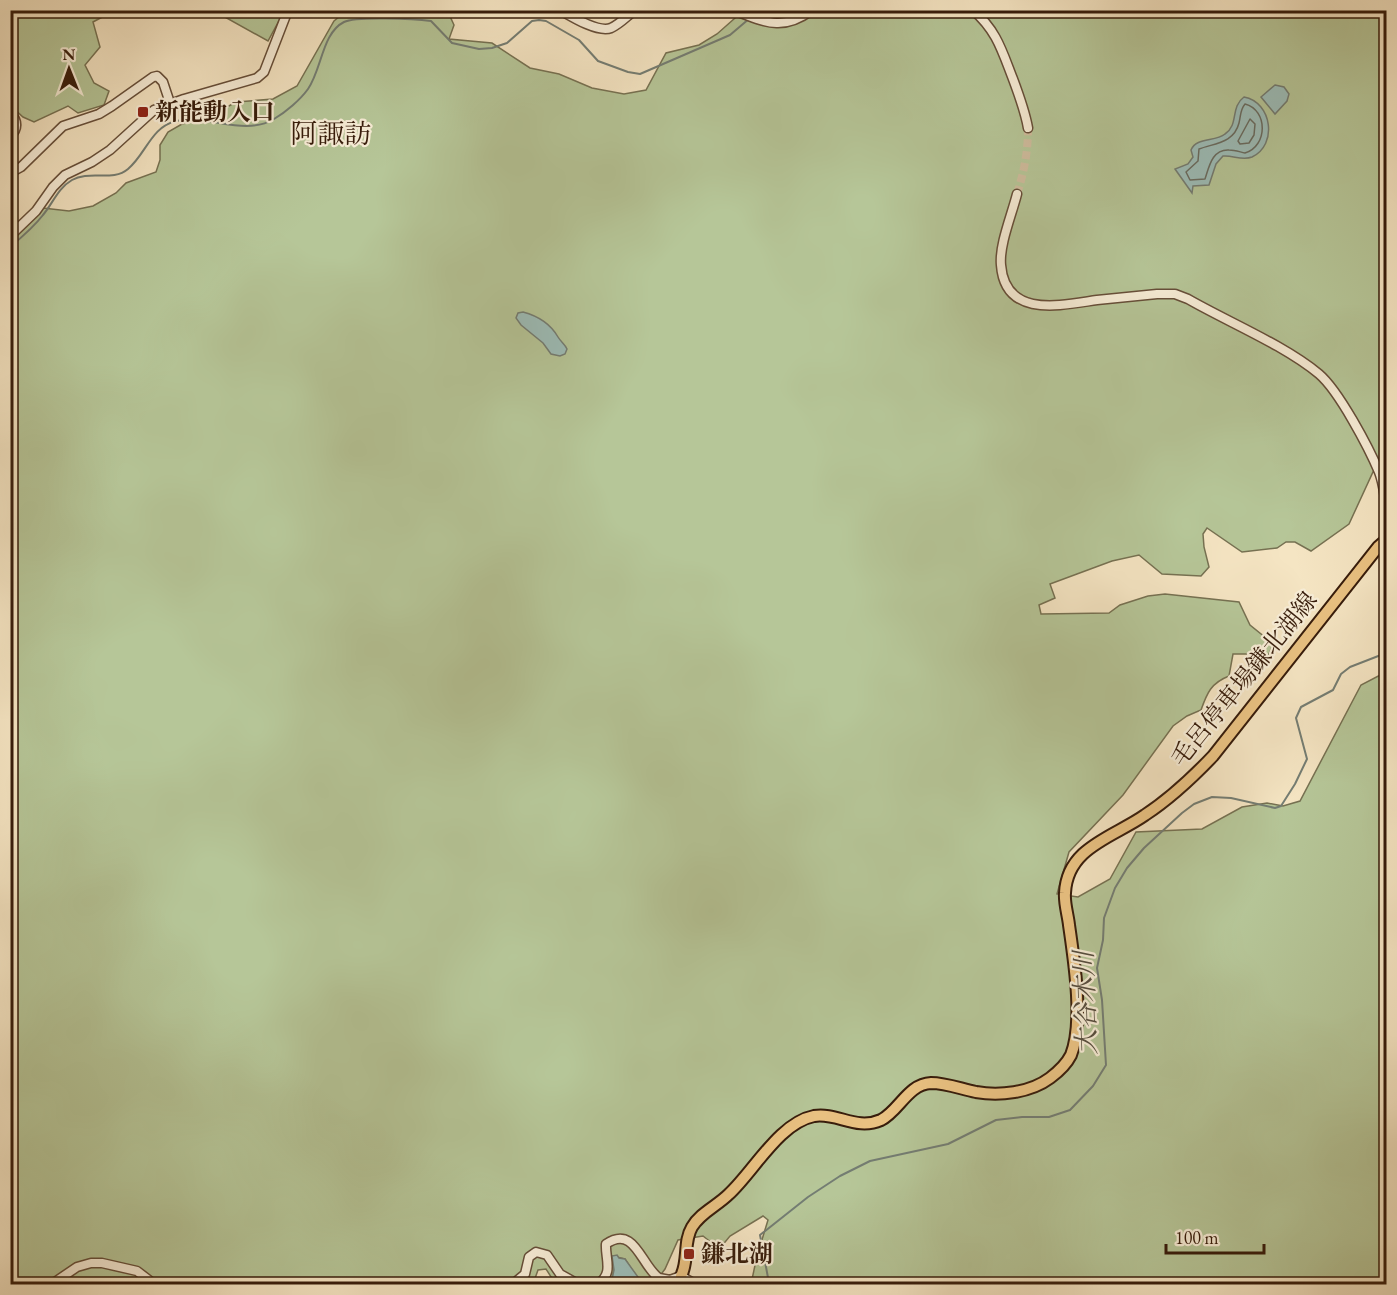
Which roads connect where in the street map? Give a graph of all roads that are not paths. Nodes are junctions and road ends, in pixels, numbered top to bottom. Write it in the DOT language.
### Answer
graph roads {
  1 [pos="288,10"];
  2 [pos="560,10"];
  3 [pos="635,10"];
  4 [pos="812,10"];
  5 [pos="973,10"];
  6 [pos="733,11"];
  7 [pos="170,103"];
  8 [pos="10,112"];
  9 [pos="1028,128"];
  10 [pos="10,137"];
  11 [pos="10,173"];
  12 [pos="1017,194"];
  13 [pos="10,236"];
  14 [pos="1386,503"];
  15 [pos="1386,540"];
  16 [pos="681,1276"];
  17 [pos="51,1284"];
  18 [pos="154,1284"];
  19 [pos="513,1284"];
  20 [pos="578,1284"];
  21 [pos="598,1284"];
  22 [pos="695,1284"];
  1 -- 7 [label="street"];
  2 -- 3 [label="street"];
  4 -- 6 [label="street"];
  5 -- 9 [label="street"];
  7 -- 11 [label="street"];
  7 -- 13 [label="street"];
  8 -- 10 [label="street"];
  12 -- 14 [label="street"];
  15 -- 16 [label="main road, 毛呂停車場鎌北湖線"];
  16 -- 21 [label="street"];
  16 -- 22 [label="street"];
  17 -- 18 [label="street"];
  19 -- 20 [label="street"];
}
